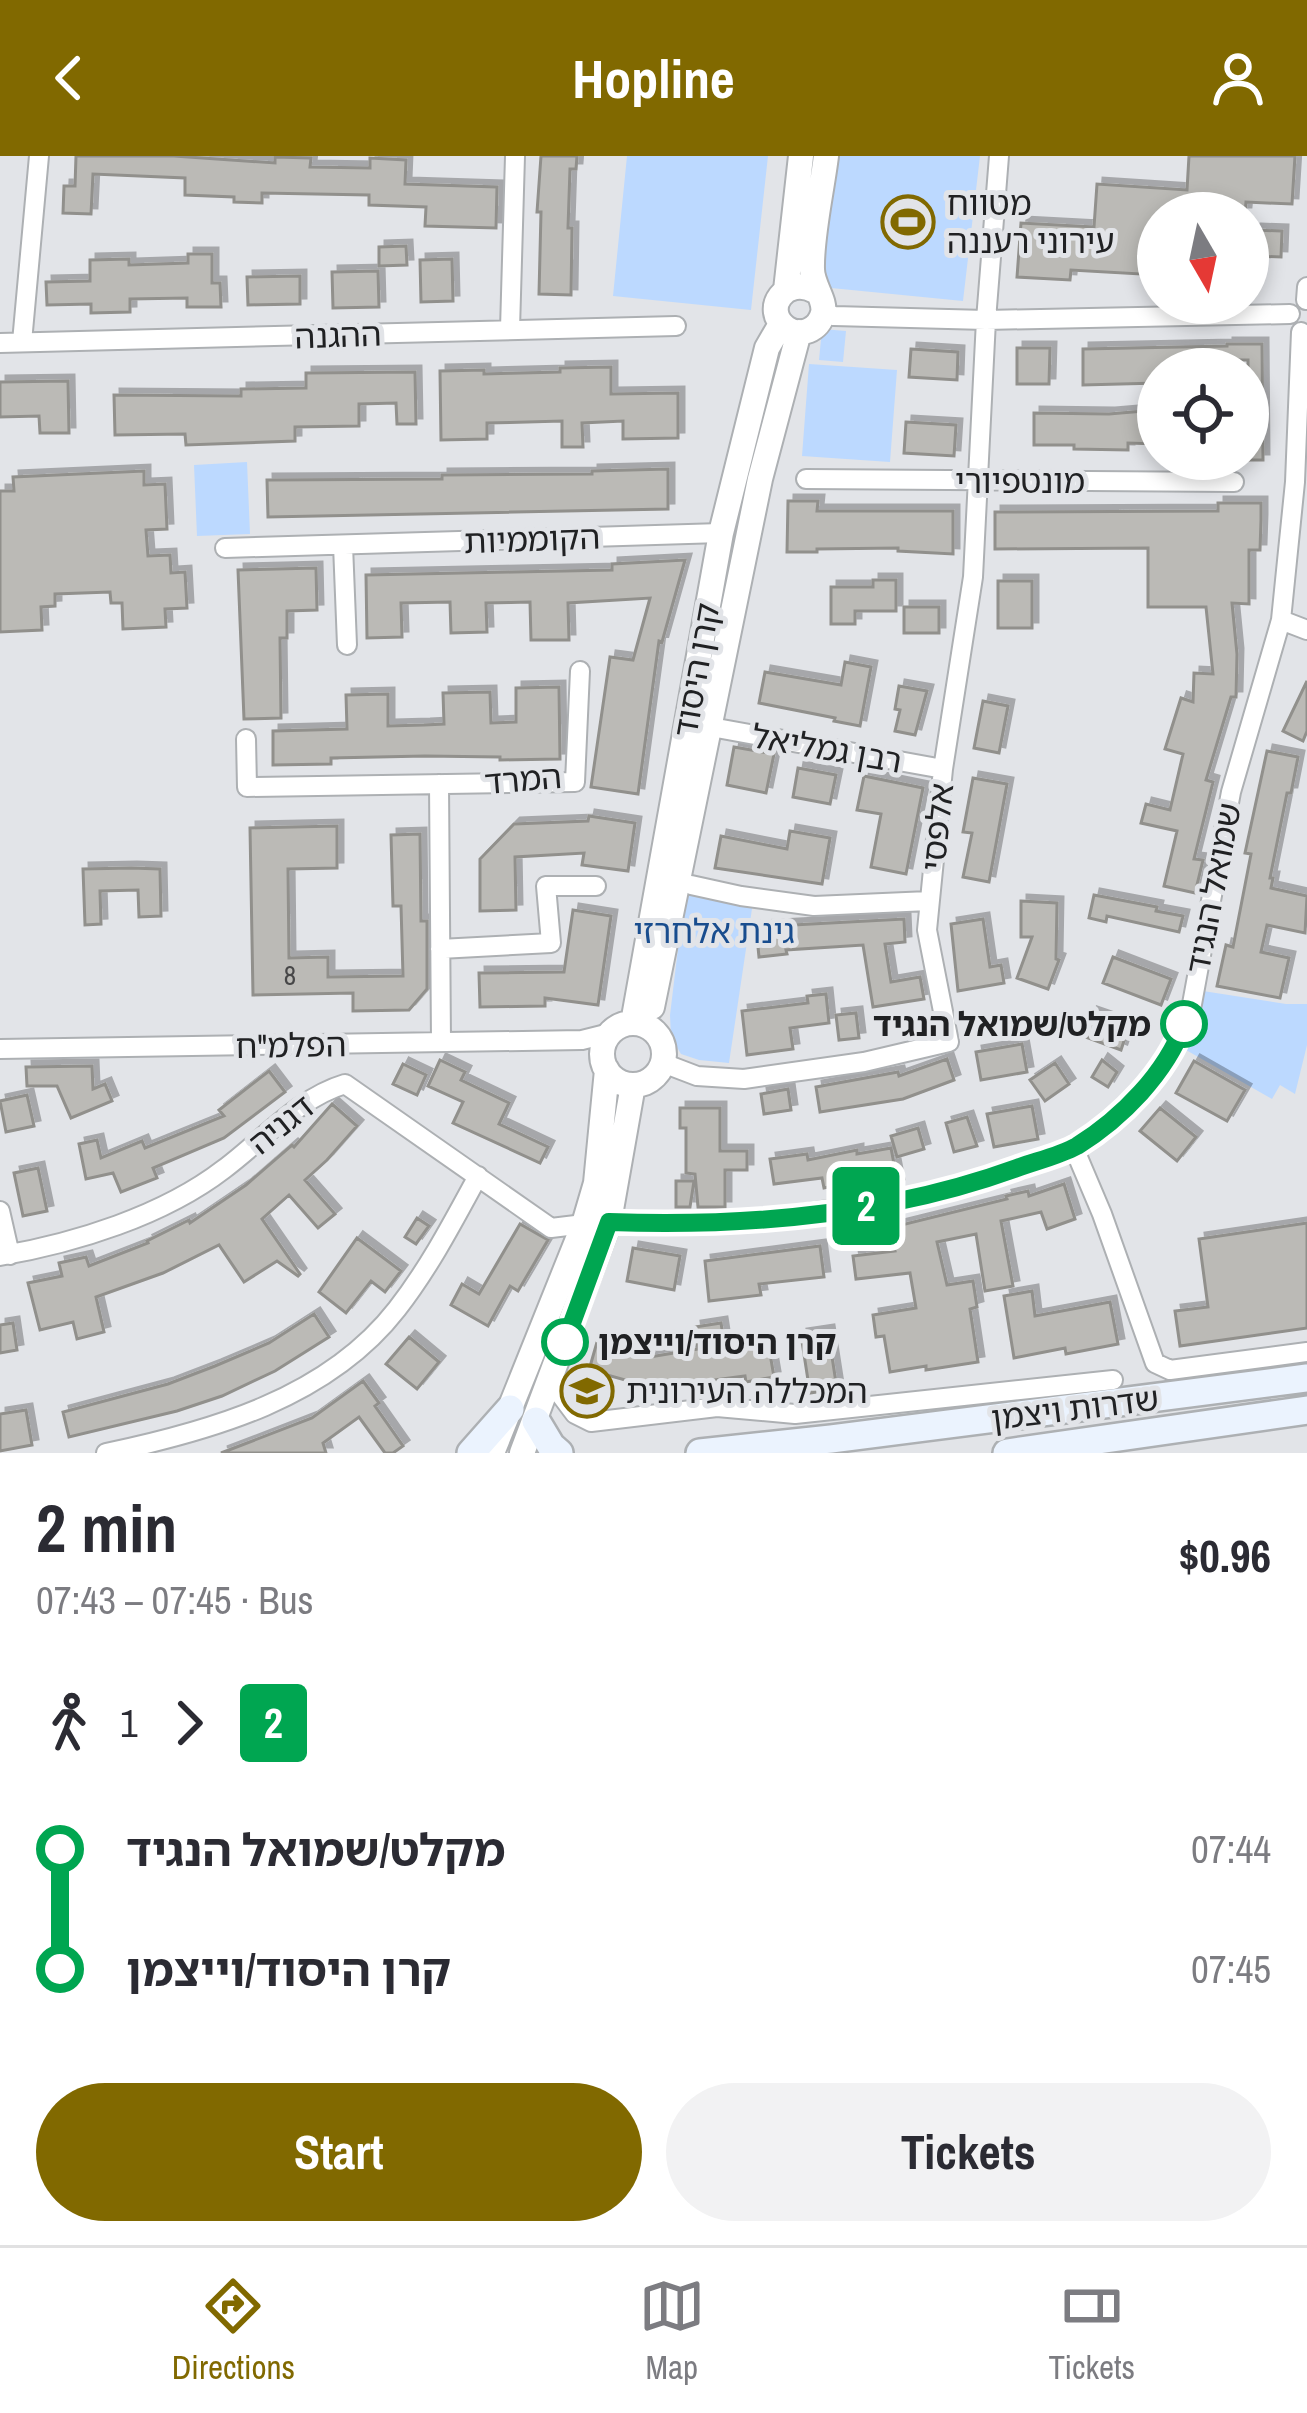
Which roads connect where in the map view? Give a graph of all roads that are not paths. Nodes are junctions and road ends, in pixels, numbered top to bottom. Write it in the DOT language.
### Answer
graph roads {
  1 [pos="39,156"];
  2 [pos="514,156"];
  3 [pos="801,156"];
  4 [pos="826,156"];
  5 [pos="999,156"];
  6 [pos="1307,287"];
  7 [pos="786,290"];
  8 [pos="819,302"];
  9 [pos="1301,305"];
  10 [pos="986,320"];
  11 [pos="676,326"];
  12 [pos="790,328"];
  13 [pos="510,329"];
  14 [pos="1304,332"];
  15 [pos="22,342"];
  16 [pos="0,343"];
  17 [pos="1302,429"];
  18 [pos="806,479"];
  19 [pos="979,481"];
  20 [pos="1234,482"];
  21 [pos="721,533"];
  22 [pos="344,545"];
  23 [pos="225,548"];
  24 [pos="1281,620"];
  25 [pos="1307,630"];
  26 [pos="347,645"];
  27 [pos="580,671"];
  28 [pos="711,727"];
  29 [pos="246,739"];
  30 [pos="943,769"];
  31 [pos="440,784"];
  32 [pos="691,885"];
  33 [pos="596,886"];
  34 [pos="929,901"];
  35 [pos="440,949"];
  36 [pos="630,1028"];
  37 [pos="582,1040"];
  38 [pos="441,1042"];
  39 [pos="0,1049"];
  40 [pos="663,1063"];
  41 [pos="604,1066"];
  42 [pos="633,1085"];
  43 [pos="1074,1148"];
  44 [pos="478,1176"];
  45 [pos="0,1211"];
  46 [pos="597,1223"];
  47 [pos="5,1256"];
  48 [pos="1307,1352"];
  49 [pos="1307,1378"];
  50 [pos="1113,1380"];
  51 [pos="550,1382"];
  52 [pos="1307,1410"];
  53 [pos="523,1415"];
  54 [pos="799,1448"];
  55 [pos="106,1453"];
  56 [pos="471,1453"];
  57 [pos="492,1453"];
  58 [pos="522,1453"];
  59 [pos="559,1453"];
  60 [pos="700,1453"];
  61 [pos="1008,1453"];
  1 -- 15 [label="street"];
  2 -- 13 [label="street"];
  3 -- 7 [label="street"];
  4 -- 8 [label="street"];
  5 -- 10 [label="street, אלפסי"];
  6 -- 9 [label="street"];
  7 -- 8 [label="street"];
  7 -- 12 [label="street"];
  8 -- 10 [label="street"];
  8 -- 12 [label="street"];
  9 -- 10 [label="street"];
  9 -- 14 [label="street"];
  10 -- 19 [label="street, אלפסי"];
  11 -- 13 [label="street, ההגנה"];
  12 -- 21 [label="street, קרן היסוד"];
  12 -- 28 [label="street, קרן היסוד"];
  13 -- 15 [label="street, ההגנה"];
  14 -- 17 [label="street, שמואל הנגיד"];
  15 -- 16 [label="street, ההגנה"];
  17 -- 24 [label="street, שמואל הנגיד"];
  18 -- 19 [label="street, מונטפיורי"];
  19 -- 20 [label="street, מונטפיורי"];
  19 -- 30 [label="street, אלפסי"];
  21 -- 22 [label="street, הקוממיות"];
  21 -- 36 [label="street, קרן היסוד"];
  22 -- 23 [label="street, הקוממיות"];
  22 -- 26 [label="street"];
  24 -- 25 [label="street"];
  24 -- 43 [label="street, שמואל הנגיד"];
  27 -- 31 [label="street, המרד"];
  28 -- 30 [label="street, רבן גמליאל"];
  28 -- 36 [label="street, קרן היסוד"];
  29 -- 31 [label="street, המרד"];
  30 -- 34 [label="street, אלפסי"];
  31 -- 35 [label="street, המרד"];
  32 -- 34 [label="street"];
  33 -- 35 [label="street"];
  34 -- 40 [label="street, אלפסי"];
  35 -- 38 [label="street, המרד"];
  36 -- 37 [label="street, הפלמ\"ח"];
  36 -- 40 [label="street"];
  36 -- 41 [label="street"];
  37 -- 38 [label="street, הפלמ\"ח"];
  37 -- 41 [label="street"];
  38 -- 39 [label="street, הפלמ\"ח"];
  40 -- 42 [label="street"];
  41 -- 42 [label="street"];
  41 -- 46 [label="street"];
  42 -- 46 [label="street"];
  43 -- 46 [label="street, שמואל הנגיד"];
  43 -- 48 [label="street"];
  44 -- 46 [label="street, דגניה"];
  44 -- 47 [label="street, דגניה"];
  44 -- 55 [label="street"];
  45 -- 47 [label="street"];
  46 -- 51 [label="street"];
  46 -- 53 [label="street"];
  49 -- 54 [label="main road, שדרות ויצמן"];
  50 -- 51 [label="street"];
  51 -- 53 [label="street"];
  52 -- 61 [label="main road, שדרות ויצמן"];
  53 -- 56 [label="main road"];
  53 -- 57 [label="street"];
  53 -- 58 [label="street"];
  53 -- 59 [label="main road"];
  54 -- 60 [label="main road, שדרות ויצמן"];
}
